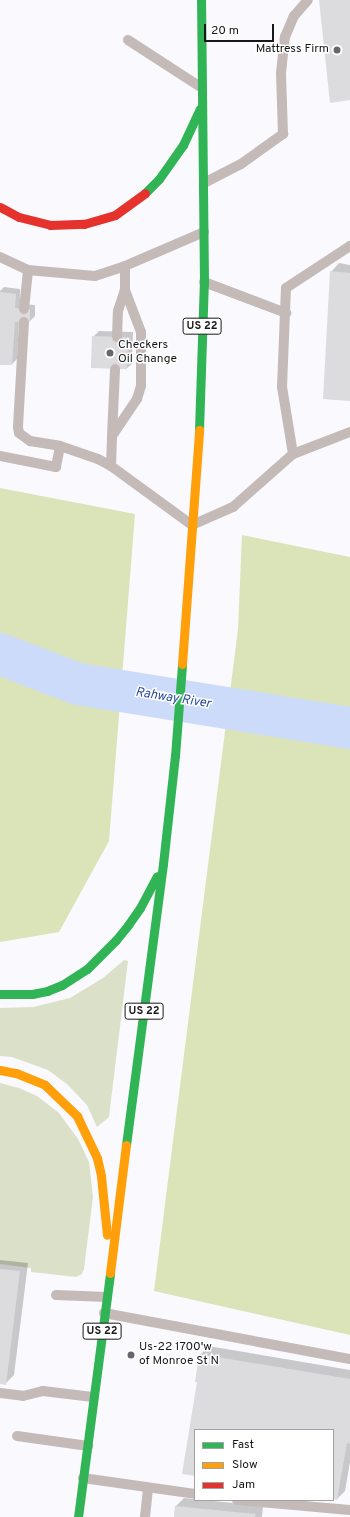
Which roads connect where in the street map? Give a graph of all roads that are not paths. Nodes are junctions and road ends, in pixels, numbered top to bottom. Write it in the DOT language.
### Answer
graph roads {
  1 [pos="201,0"];
  2 [pos="308,0"];
  3 [pos="128,40"];
  4 [pos="203,89"];
  5 [pos="203,100"];
  6 [pos="204,183"];
  7 [pos="0,207"];
  8 [pos="204,232"];
  9 [pos="350,246"];
  10 [pos="0,257"];
  11 [pos="125,266"];
  12 [pos="28,270"];
  13 [pos="204,282"];
  14 [pos="125,290"];
  15 [pos="24,309"];
  16 [pos="286,313"];
  17 [pos="24,322"];
  18 [pos="117,337"];
  19 [pos="115,370"];
  20 [pos="350,432"];
  21 [pos="112,436"];
  22 [pos="60,446"];
  23 [pos="293,454"];
  24 [pos="0,456"];
  25 [pos="111,466"];
  26 [pos="192,525"];
  27 [pos="163,864"];
  28 [pos="0,994"];
  29 [pos="0,1070"];
  30 [pos="111,1266"];
  31 [pos="56,1294"];
  32 [pos="107,1298"];
  33 [pos="104,1313"];
  34 [pos="350,1359"];
  35 [pos="0,1393"];
  36 [pos="93,1397"];
  37 [pos="17,1436"];
  38 [pos="88,1446"];
  39 [pos="83,1478"];
  40 [pos="148,1488"];
  41 [pos="194,1494"];
  42 [pos="248,1501"];
  43 [pos="350,1510"];
  44 [pos="78,1517"];
  45 [pos="145,1517"];
  1 -- 4 [label="highway, US 22"];
  2 -- 6 [label="lane"];
  3 -- 4 [label="lane"];
  4 -- 5 [label="highway, US 22"];
  5 -- 6 [label="highway, US 22"];
  5 -- 7 [label="highway"];
  6 -- 8 [label="highway, US 22"];
  8 -- 11 [label="lane"];
  8 -- 13 [label="highway, US 22"];
  9 -- 16 [label="lane"];
  10 -- 12 [label="lane"];
  11 -- 12 [label="lane"];
  11 -- 14 [label="lane"];
  12 -- 15 [label="lane"];
  13 -- 16 [label="lane"];
  13 -- 26 [label="highway, US 22"];
  14 -- 18 [label="lane"];
  14 -- 21 [label="lane"];
  16 -- 23 [label="lane"];
  17 -- 22 [label="lane"];
  19 -- 21 [label="lane"];
  20 -- 23 [label="lane"];
  21 -- 25 [label="lane"];
  22 -- 24 [label="lane"];
  22 -- 25 [label="lane"];
  23 -- 26 [label="lane"];
  25 -- 26 [label="lane"];
  26 -- 27 [label="highway, US 22"];
  27 -- 28 [label="highway"];
  27 -- 30 [label="highway, US 22"];
  29 -- 30 [label="highway"];
  30 -- 32 [label="highway, US 22"];
  31 -- 32 [label="lane"];
  32 -- 33 [label="highway, US 22"];
  33 -- 34 [label="lane"];
  33 -- 36 [label="highway, US 22"];
  35 -- 36 [label="lane"];
  36 -- 38 [label="highway, US 22"];
  37 -- 38 [label="lane"];
  38 -- 39 [label="highway, US 22"];
  39 -- 40 [label="lane"];
  39 -- 44 [label="highway, US 22"];
  40 -- 41 [label="lane"];
  40 -- 45 [label="lane"];
  42 -- 43 [label="lane"];
}
